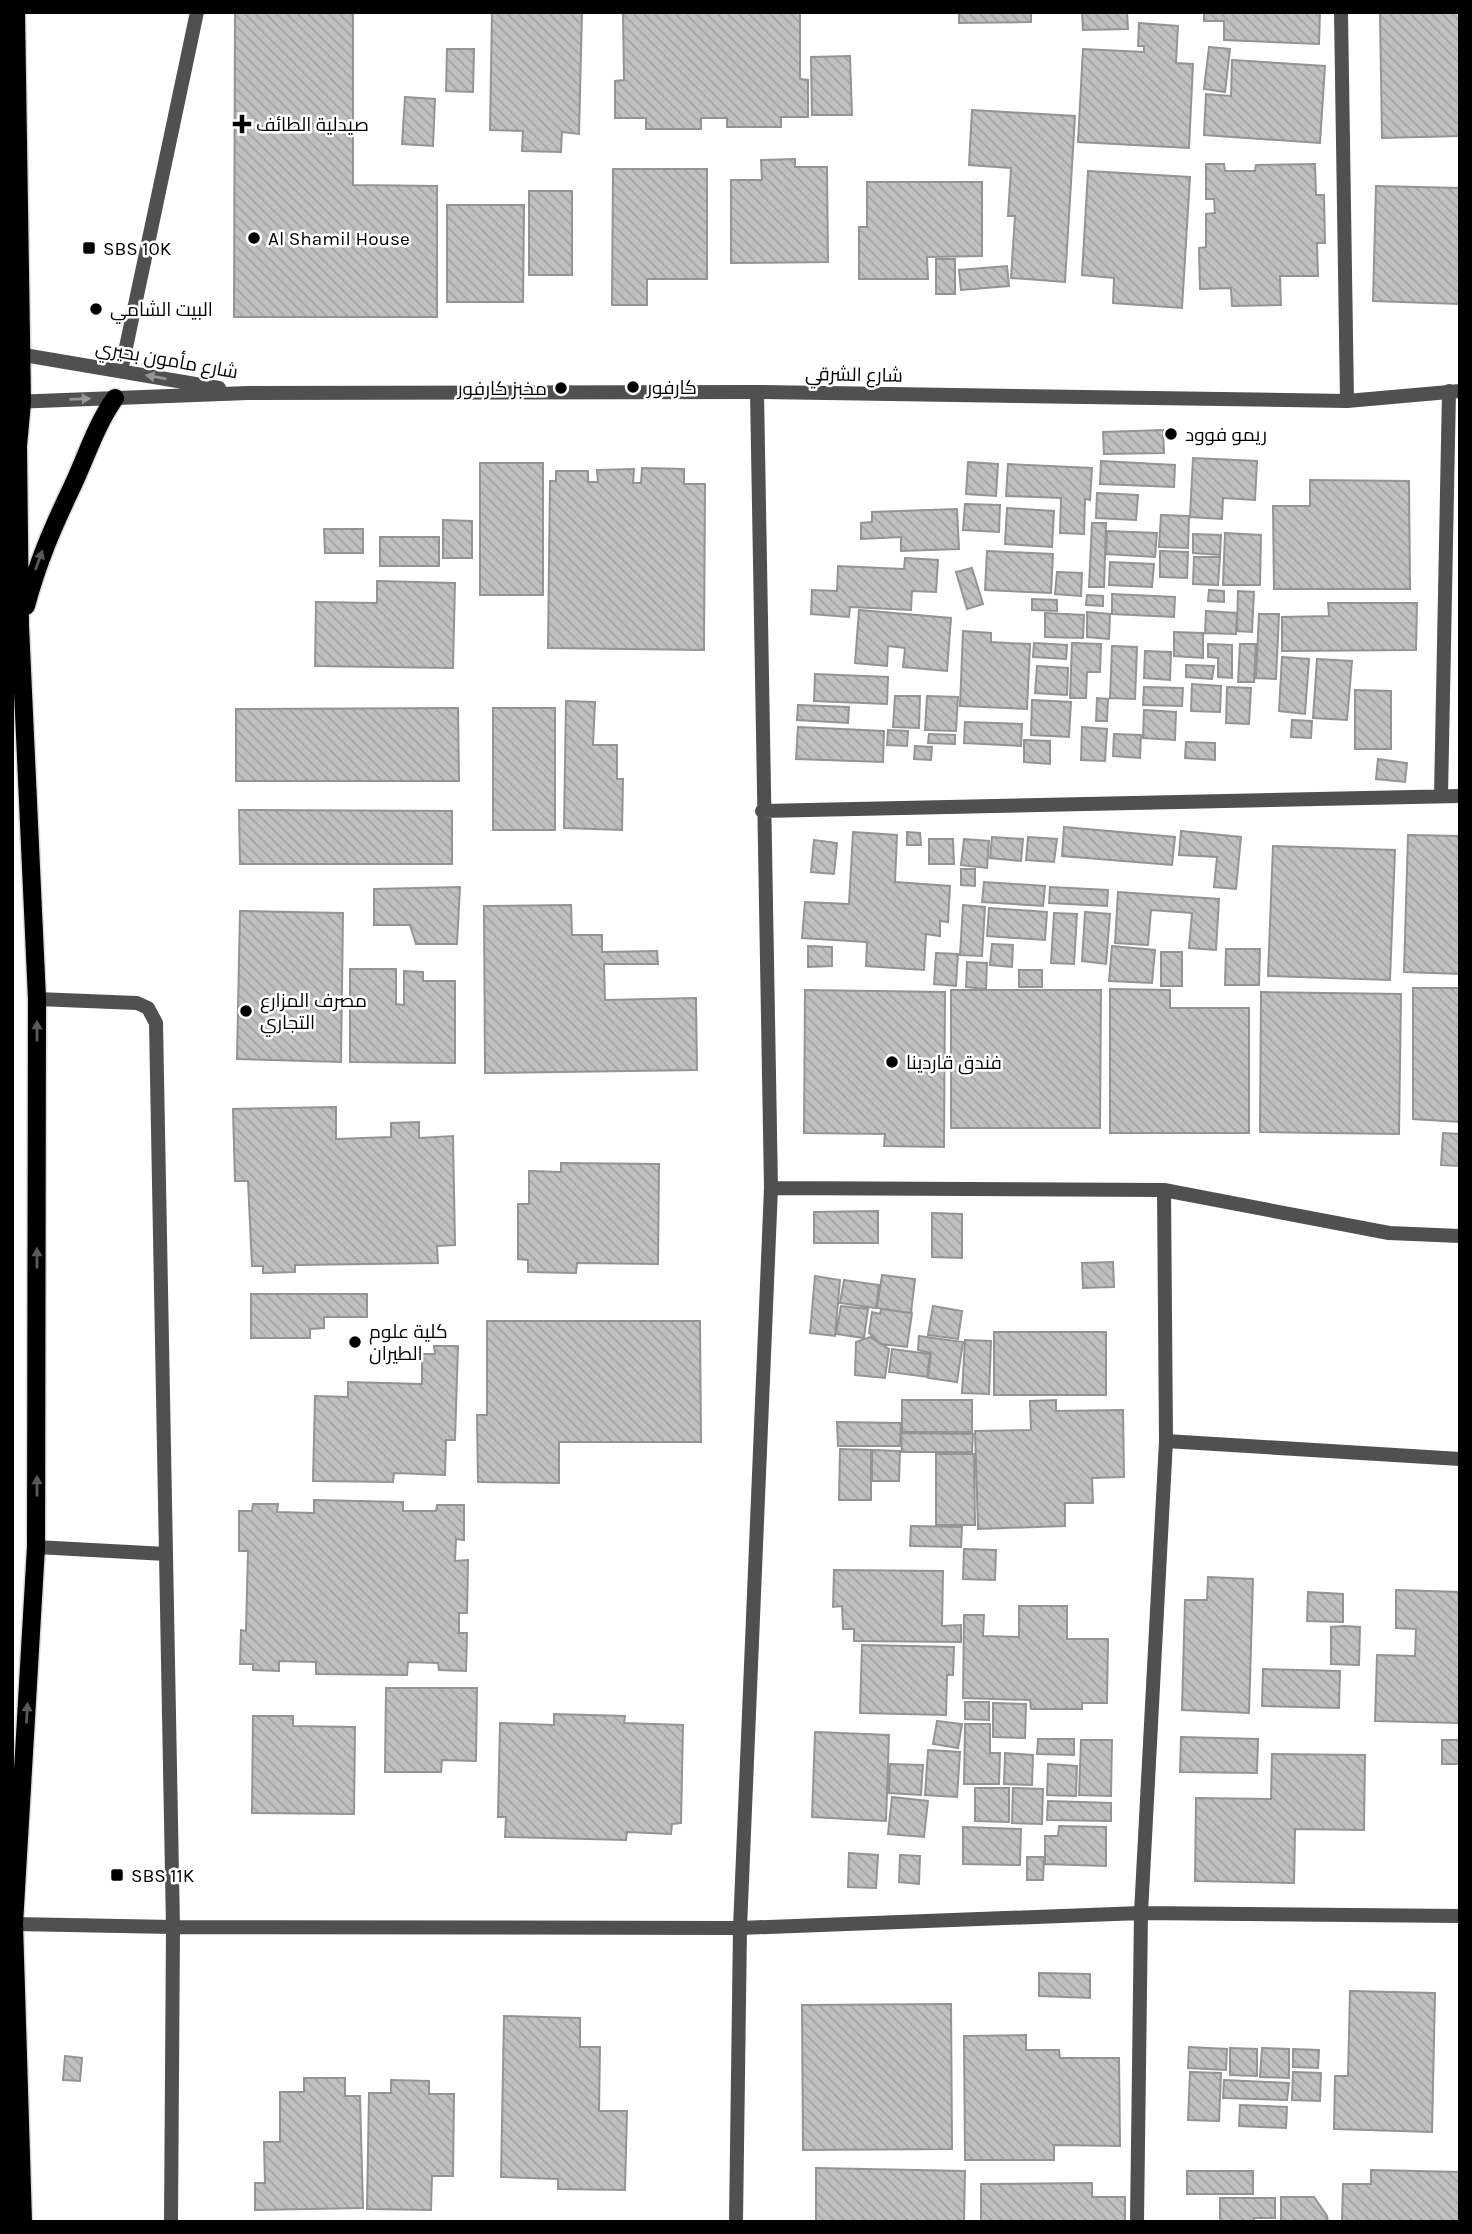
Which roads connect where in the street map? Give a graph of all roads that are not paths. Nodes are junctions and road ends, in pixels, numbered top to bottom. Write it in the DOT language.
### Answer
graph roads {
  1 [pos="16,12"];
  2 [pos="197,12"];
  3 [pos="1342,12"];
  4 [pos="17,353"];
  5 [pos="121,371"];
  6 [pos="1455,391"];
  7 [pos="757,392"];
  8 [pos="248,393"];
  9 [pos="116,398"];
  10 [pos="1347,401"];
  11 [pos="17,402"];
  12 [pos="20,626"];
  13 [pos="1441,796"];
  14 [pos="1460,796"];
  15 [pos="762,811"];
  16 [pos="37,999"];
  17 [pos="771,1188"];
  18 [pos="1164,1190"];
  19 [pos="1460,1236"];
  20 [pos="1166,1441"];
  21 [pos="1460,1460"];
  22 [pos="36,1547"];
  23 [pos="166,1554"];
  24 [pos="1141,1913"];
  25 [pos="1460,1916"];
  26 [pos="14,1924"];
  27 [pos="173,1927"];
  28 [pos="740,1928"];
  29 [pos="23,2222"];
  30 [pos="171,2222"];
  31 [pos="736,2222"];
  32 [pos="1137,2222"];
  1 -- 4 [label="main road"];
  2 -- 5 [label="street"];
  3 -- 10 [label="street"];
  4 -- 5 [label="street, شارع مأمون بحيري"];
  4 -- 11 [label="main road"];
  8 -- 5 [label="street, شارع مأمون بحيري, one-way"];
  6 -- 10 [label="street, شارع الشرقي"];
  6 -- 13 [label="street"];
  7 -- 8 [label="street, شارع الشرقي"];
  7 -- 10 [label="street, شارع الشرقي"];
  7 -- 15 [label="street"];
  8 -- 9 [label="street, شارع مأمون بحيري"];
  11 -- 9 [label="street, شارع مأمون بحيري, one-way"];
  12 -- 9 [label="main road, one-way"];
  11 -- 12 [label="main road"];
  12 -- 16 [label="main road"];
  13 -- 14 [label="street"];
  13 -- 15 [label="street"];
  15 -- 17 [label="street"];
  22 -- 16 [label="main road, one-way"];
  16 -- 23 [label="street"];
  17 -- 18 [label="street"];
  17 -- 28 [label="street"];
  18 -- 19 [label="street"];
  18 -- 20 [label="street"];
  20 -- 21 [label="street"];
  20 -- 24 [label="street"];
  22 -- 23 [label="street"];
  26 -- 22 [label="main road, one-way"];
  23 -- 27 [label="street"];
  24 -- 25 [label="street"];
  24 -- 28 [label="street"];
  24 -- 32 [label="street"];
  26 -- 27 [label="street"];
  26 -- 29 [label="main road"];
  27 -- 28 [label="street"];
  27 -- 30 [label="street"];
  28 -- 31 [label="street"];
}
